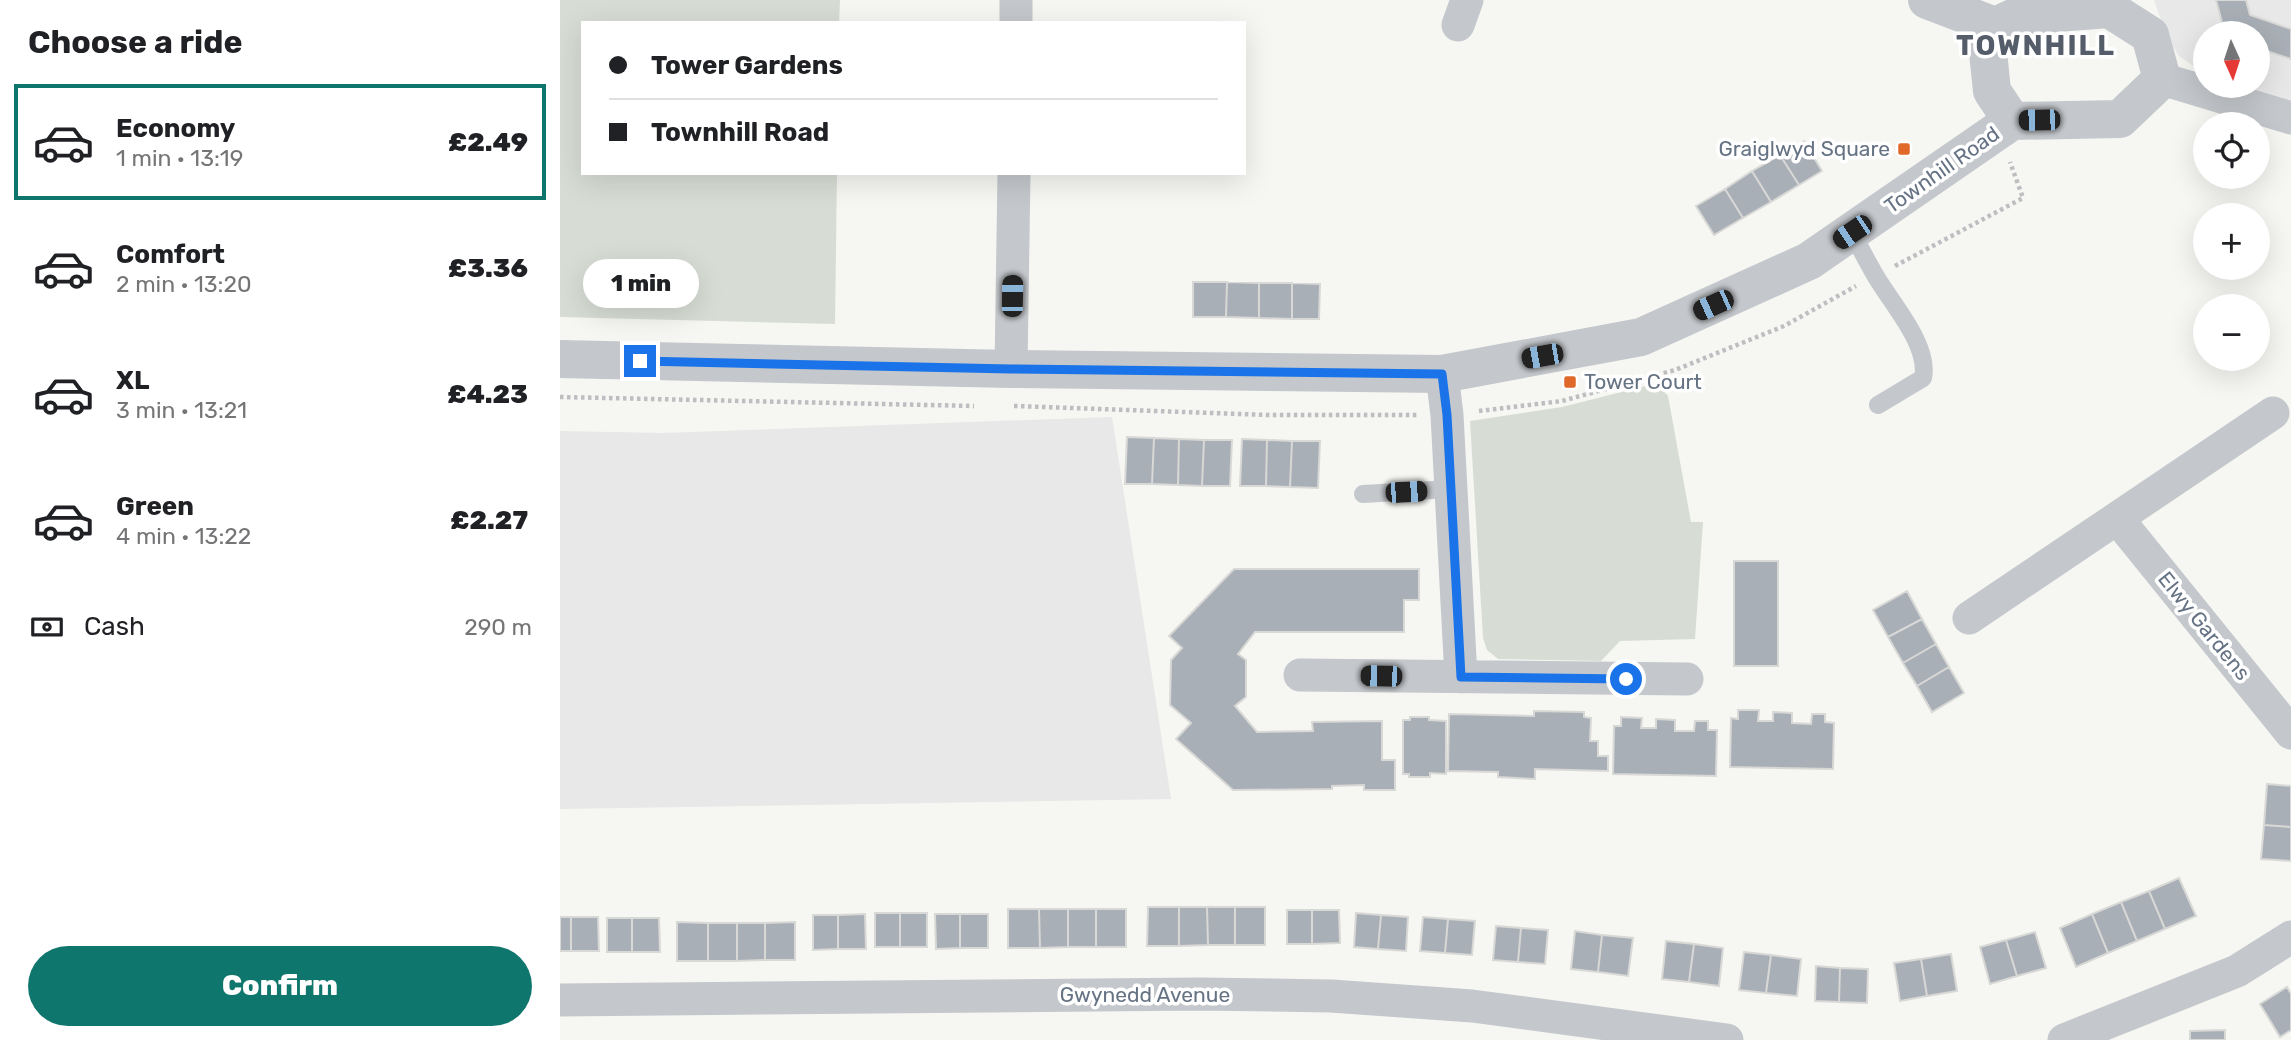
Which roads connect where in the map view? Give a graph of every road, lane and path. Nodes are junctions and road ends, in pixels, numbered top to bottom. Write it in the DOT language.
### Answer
graph roads {
  1 [pos="1016,0"];
  2 [pos="1927,0"];
  3 [pos="2111,4"];
  4 [pos="1016,21"];
  5 [pos="1995,26"];
  6 [pos="2162,79"];
  7 [pos="2291,118"];
  8 [pos="2012,121"];
  9 [pos="1014,175"];
  10 [pos="1852,232"];
  11 [pos="560,359"];
  12 [pos="1011,369"];
  13 [pos="1442,374"];
  14 [pos="1878,405"];
  15 [pos="2273,413"];
  16 [pos="1450,489"];
  17 [pos="1363,494"];
  18 [pos="2117,518"];
  19 [pos="1969,618"];
  20 [pos="1300,675"];
  21 [pos="1461,677"];
  22 [pos="1687,680"];
  23 [pos="2291,733"];
  24 [pos="2291,937"];
  25 [pos="560,1000"];
  26 [pos="1727,1040"];
  27 [pos="2064,1040"];
  1 -- 4 [label="street"];
  2 -- 5 [label="street"];
  3 -- 5 [label="street"];
  3 -- 6 [label="street"];
  5 -- 8 [label="street"];
  6 -- 7 [label="street"];
  6 -- 8 [label="street"];
  8 -- 10 [label="street, Townhill Road"];
  9 -- 12 [label="street"];
  10 -- 13 [label="street, Townhill Road"];
  10 -- 14 [label="lane"];
  11 -- 12 [label="street, Townhill Road"];
  12 -- 13 [label="street, Townhill Road"];
  13 -- 16 [label="street"];
  15 -- 18 [label="street"];
  16 -- 17 [label="lane"];
  16 -- 21 [label="street"];
  18 -- 19 [label="street"];
  18 -- 23 [label="street, Elwy Gardens"];
  20 -- 21 [label="street"];
  21 -- 22 [label="street"];
  24 -- 27 [label="street"];
  25 -- 26 [label="street, Gwynedd Avenue"];
}
